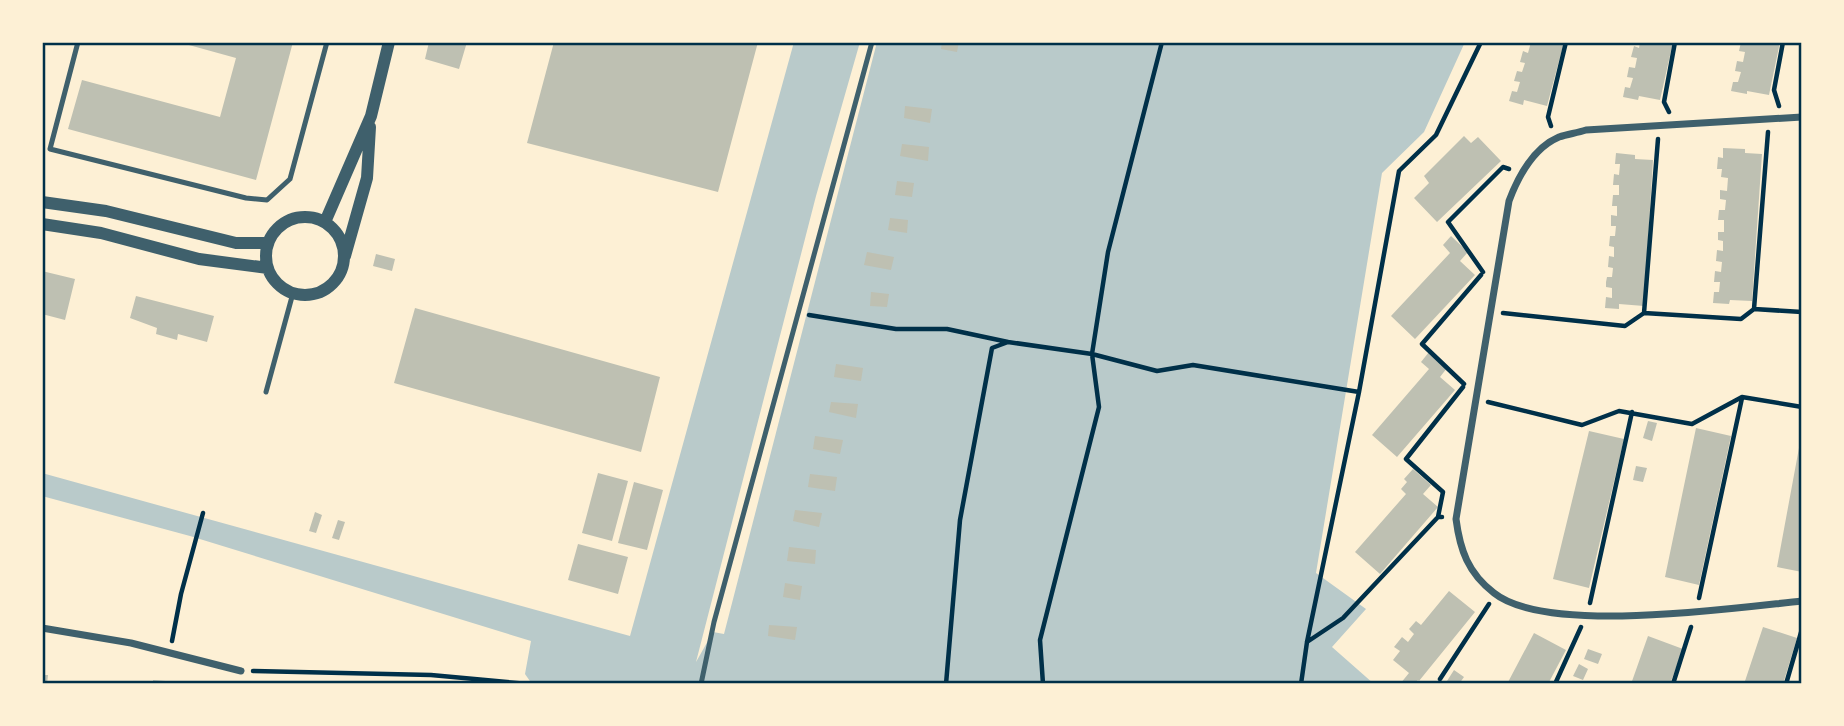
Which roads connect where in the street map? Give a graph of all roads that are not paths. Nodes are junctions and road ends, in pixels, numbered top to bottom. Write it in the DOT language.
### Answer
graph roads {
  1 [pos="78,42"];
  2 [pos="327,42"];
  3 [pos="389,42"];
  4 [pos="872,42"];
  5 [pos="371,116"];
  6 [pos="1802,117"];
  7 [pos="42,202"];
  8 [pos="325,222"];
  9 [pos="42,224"];
  10 [pos="267,243"];
  11 [pos="344,262"];
  12 [pos="268,268"];
  13 [pos="293,293"];
  14 [pos="266,392"];
  15 [pos="1802,601"];
  16 [pos="42,628"];
  17 [pos="240,671"];
  18 [pos="701,684"];
  1 -- 2 [label="lane"];
  3 -- 5 [label="street"];
  4 -- 18 [label="lane"];
  5 -- 8 [label="street"];
  5 -- 11 [label="street"];
  6 -- 15 [label="street"];
  7 -- 10 [label="street"];
  8 -- 10 [label="street"];
  8 -- 11 [label="street"];
  9 -- 12 [label="street"];
  10 -- 12 [label="street"];
  11 -- 13 [label="street"];
  12 -- 13 [label="street"];
  13 -- 14 [label="lane"];
  16 -- 17 [label="street"];
}
